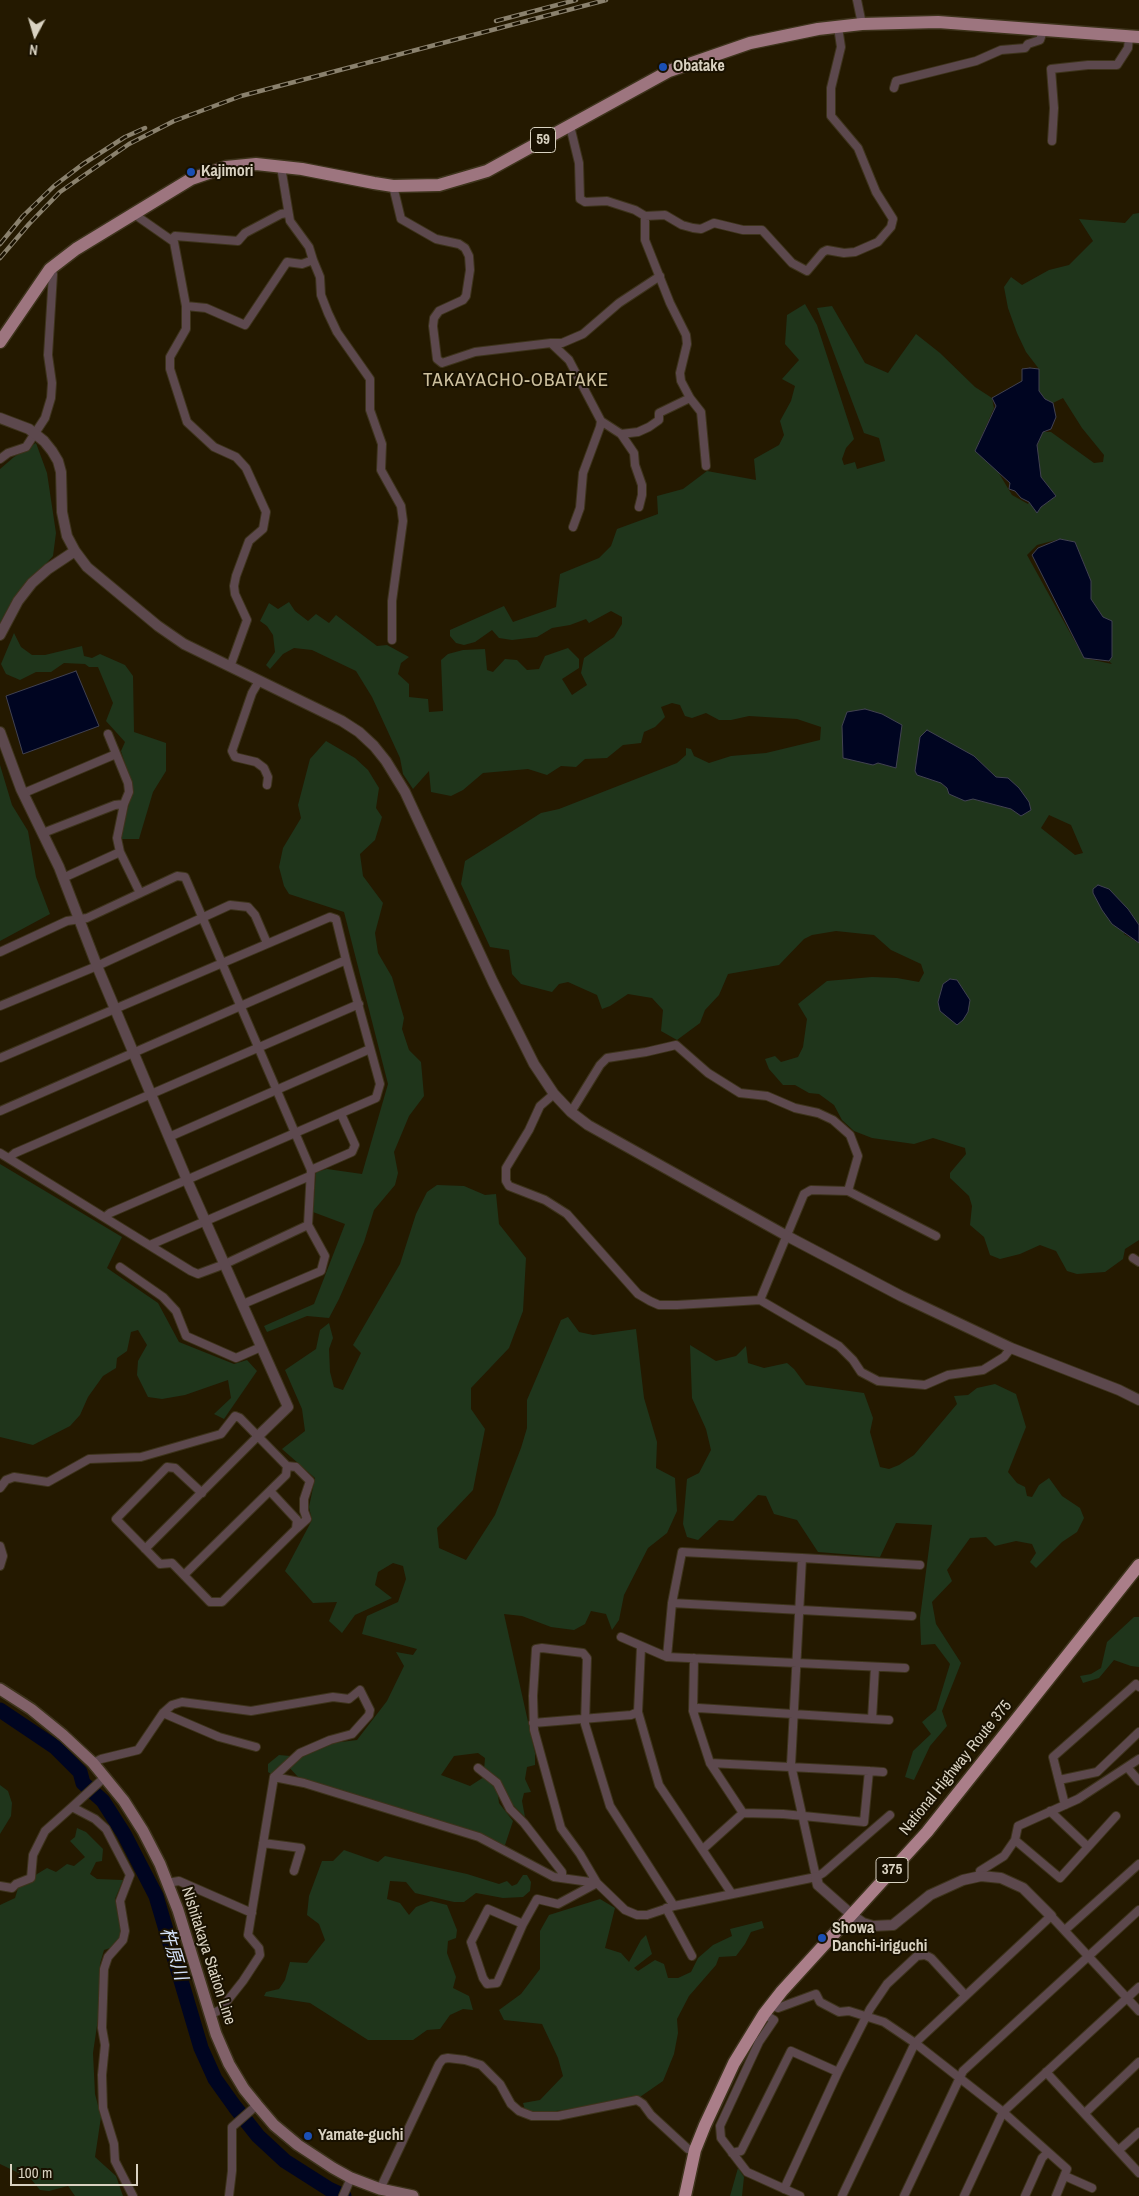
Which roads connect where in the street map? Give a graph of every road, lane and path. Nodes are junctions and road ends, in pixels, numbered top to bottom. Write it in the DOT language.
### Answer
graph roads {
  1 [pos="857,0"];
  2 [pos="862,24"];
  3 [pos="838,27"];
  4 [pos="1043,31"];
  5 [pos="1134,38"];
  6 [pos="894,88"];
  7 [pos="570,126"];
  8 [pos="1052,140"];
  9 [pos="281,167"];
  10 [pos="393,186"];
  11 [pos="287,213"];
  12 [pos="134,214"];
  13 [pos="644,216"];
  14 [pos="172,239"];
  15 [pos="313,260"];
  16 [pos="50,269"];
  17 [pos="660,276"];
  18 [pos="186,306"];
  19 [pos="0,342"];
  20 [pos="551,343"];
  21 [pos="690,398"];
  22 [pos="0,418"];
  23 [pos="601,421"];
  24 [pos="36,434"];
  25 [pos="621,434"];
  26 [pos="0,459"];
  27 [pos="706,466"];
  28 [pos="639,507"];
  29 [pos="573,527"];
  30 [pos="75,551"];
  31 [pos="0,636"];
  32 [pos="392,640"];
  33 [pos="230,668"];
  34 [pos="259,681"];
  35 [pos="0,732"];
  36 [pos="108,734"];
  37 [pos="116,754"];
  38 [pos="267,785"];
  39 [pos="24,793"];
  40 [pos="124,804"];
  41 [pos="43,834"];
  42 [pos="120,852"];
  43 [pos="63,878"];
  44 [pos="140,893"];
  45 [pos="204,917"];
  46 [pos="78,920"];
  47 [pos="267,943"];
  48 [pos="0,952"];
  49 [pos="346,960"];
  50 [pos="222,963"];
  51 [pos="97,966"];
  52 [pos="359,1004"];
  53 [pos="241,1005"];
  54 [pos="0,1006"];
  55 [pos="116,1010"];
  56 [pos="259,1048"];
  57 [pos="370,1049"];
  58 [pos="133,1052"];
  59 [pos="0,1058"];
  60 [pos="277,1090"];
  61 [pos="554,1094"];
  62 [pos="151,1095"];
  63 [pos="0,1111"];
  64 [pos="571,1112"];
  65 [pos="341,1114"];
  66 [pos="295,1133"];
  67 [pos="169,1137"];
  68 [pos="0,1153"];
  69 [pos="9,1158"];
  70 [pos="311,1173"];
  71 [pos="187,1180"];
  72 [pos="848,1191"];
  73 [pos="105,1217"];
  74 [pos="205,1221"];
  75 [pos="308,1225"];
  76 [pos="787,1236"];
  77 [pos="936,1236"];
  78 [pos="150,1246"];
  79 [pos="225,1264"];
  80 [pos="120,1267"];
  81 [pos="760,1300"];
  82 [pos="243,1304"];
  83 [pos="262,1347"];
  84 [pos="1011,1348"];
  85 [pos="1139,1400"];
  86 [pos="258,1436"];
  87 [pos="286,1466"];
  88 [pos="0,1488"];
  89 [pos="270,1491"];
  90 [pos="202,1493"];
  91 [pos="296,1529"];
  92 [pos="0,1546"];
  93 [pos="145,1549"];
  94 [pos="802,1558"];
  95 [pos="920,1565"];
  96 [pos="1139,1565"];
  97 [pos="0,1566"];
  98 [pos="185,1574"];
  99 [pos="672,1603"];
  100 [pos="799,1610"];
  101 [pos="912,1616"];
  102 [pos="621,1638"];
  103 [pos="641,1647"];
  104 [pos="667,1657"];
  105 [pos="694,1658"];
  106 [pos="796,1664"];
  107 [pos="875,1667"];
  108 [pos="905,1668"];
  109 [pos="1139,1687"];
  110 [pos="0,1689"];
  111 [pos="693,1711"];
  112 [pos="638,1712"];
  113 [pos="163,1713"];
  114 [pos="795,1714"];
  115 [pos="584,1718"];
  116 [pos="872,1719"];
  117 [pos="889,1720"];
  118 [pos="533,1723"];
  119 [pos="1139,1732"];
  120 [pos="256,1747"];
  121 [pos="1139,1759"];
  122 [pos="93,1763"];
  123 [pos="710,1763"];
  124 [pos="791,1765"];
  125 [pos="1128,1767"];
  126 [pos="478,1768"];
  127 [pos="869,1771"];
  128 [pos="883,1772"];
  129 [pos="105,1777"];
  130 [pos="274,1777"];
  131 [pos="1059,1780"];
  132 [pos="1139,1781"];
  133 [pos="1065,1805"];
  134 [pos="72,1807"];
  135 [pos="1050,1811"];
  136 [pos="743,1813"];
  137 [pos="890,1815"];
  138 [pos="1116,1816"];
  139 [pos="802,1817"];
  140 [pos="1015,1840"];
  141 [pos="263,1843"];
  142 [pos="1088,1847"];
  143 [pos="703,1849"];
  144 [pos="1139,1864"];
  145 [pos="294,1871"];
  146 [pos="981,1876"];
  147 [pos="816,1877"];
  148 [pos="562,1878"];
  149 [pos="167,1883"];
  150 [pos="596,1883"];
  151 [pos="0,1886"];
  152 [pos="732,1894"];
  153 [pos="674,1906"];
  154 [pos="666,1908"];
  155 [pos="1139,1910"];
  156 [pos="252,1913"];
  157 [pos="852,1915"];
  158 [pos="1051,1916"];
  159 [pos="523,1924"];
  160 [pos="1065,1930"];
  161 [pos="692,1956"];
  162 [pos="1090,1956"];
  163 [pos="1139,1987"];
  164 [pos="965,1995"];
  165 [pos="1127,1998"];
  166 [pos="767,2009"];
  167 [pos="1139,2011"];
  168 [pos="209,2015"];
  169 [pos="867,2016"];
  170 [pos="915,2043"];
  171 [pos="1139,2062"];
  172 [pos="838,2072"];
  173 [pos="1046,2072"];
  174 [pos="959,2077"];
  175 [pos="253,2109"];
  176 [pos="1003,2112"];
  177 [pos="1085,2113"];
  178 [pos="1139,2132"];
  179 [pos="694,2150"];
  180 [pos="1119,2150"];
  181 [pos="1048,2152"];
  182 [pos="732,2153"];
  183 [pos="1139,2173"];
  184 [pos="1065,2176"];
  185 [pos="351,2178"];
  186 [pos="784,2188"];
  187 [pos="1092,2188"];
  188 [pos="380,2189"];
  189 [pos="344,2194"];
  190 [pos="396,2195"];
  191 [pos="133,2196"];
  192 [pos="228,2196"];
  193 [pos="413,2196"];
  194 [pos="685,2196"];
  195 [pos="800,2196"];
  196 [pos="842,2196"];
  197 [pos="904,2196"];
  198 [pos="964,2196"];
  199 [pos="1025,2196"];
  200 [pos="1056,2196"];
  1 -- 2 [label="street"];
  2 -- 3 [label="main road, 59"];
  2 -- 4 [label="main road, 59"];
  3 -- 7 [label="main road, 59"];
  3 -- 13 [label="street"];
  4 -- 5 [label="main road, 59"];
  4 -- 6 [label="street"];
  5 -- 8 [label="street"];
  7 -- 10 [label="main road, 59"];
  7 -- 13 [label="street"];
  9 -- 10 [label="main road, 59"];
  9 -- 11 [label="street"];
  9 -- 12 [label="main road, 59"];
  10 -- 20 [label="street"];
  11 -- 14 [label="street"];
  11 -- 15 [label="street"];
  12 -- 14 [label="street"];
  12 -- 16 [label="main road, 59"];
  13 -- 17 [label="street"];
  14 -- 18 [label="street"];
  15 -- 18 [label="street"];
  15 -- 32 [label="street"];
  16 -- 19 [label="main road, 59"];
  16 -- 24 [label="street"];
  17 -- 20 [label="street"];
  17 -- 21 [label="street"];
  18 -- 33 [label="street"];
  20 -- 23 [label="street"];
  21 -- 25 [label="street"];
  21 -- 27 [label="street"];
  22 -- 24 [label="street"];
  23 -- 25 [label="street"];
  23 -- 29 [label="street"];
  24 -- 26 [label="street"];
  24 -- 30 [label="street"];
  25 -- 28 [label="street"];
  30 -- 31 [label="street"];
  30 -- 33 [label="street"];
  33 -- 34 [label="street"];
  34 -- 38 [label="street"];
  34 -- 61 [label="street"];
  35 -- 39 [label="street"];
  36 -- 37 [label="street"];
  37 -- 39 [label="street"];
  37 -- 40 [label="street"];
  39 -- 41 [label="street"];
  40 -- 41 [label="street"];
  40 -- 42 [label="street"];
  41 -- 43 [label="street"];
  42 -- 43 [label="street"];
  42 -- 44 [label="street"];
  43 -- 46 [label="street"];
  44 -- 45 [label="street"];
  44 -- 46 [label="street"];
  45 -- 47 [label="street"];
  45 -- 50 [label="street"];
  45 -- 51 [label="street"];
  46 -- 48 [label="street"];
  46 -- 51 [label="street"];
  47 -- 49 [label="street"];
  47 -- 50 [label="street"];
  49 -- 52 [label="street"];
  49 -- 53 [label="street"];
  50 -- 53 [label="street"];
  50 -- 55 [label="street"];
  51 -- 54 [label="street"];
  51 -- 55 [label="street"];
  52 -- 56 [label="street"];
  52 -- 57 [label="street"];
  53 -- 56 [label="street"];
  53 -- 58 [label="street"];
  55 -- 58 [label="street"];
  55 -- 59 [label="street"];
  56 -- 60 [label="street"];
  56 -- 62 [label="street"];
  57 -- 60 [label="street"];
  57 -- 65 [label="street"];
  58 -- 62 [label="street"];
  58 -- 63 [label="street"];
  60 -- 66 [label="street"];
  60 -- 67 [label="street"];
  61 -- 64 [label="street"];
  61 -- 81 [label="street"];
  62 -- 67 [label="street"];
  62 -- 69 [label="street"];
  64 -- 72 [label="street"];
  64 -- 76 [label="street"];
  65 -- 66 [label="street"];
  65 -- 70 [label="street"];
  66 -- 70 [label="street"];
  66 -- 71 [label="street"];
  67 -- 71 [label="street"];
  68 -- 69 [label="street"];
  69 -- 73 [label="street"];
  70 -- 74 [label="street"];
  70 -- 75 [label="street"];
  71 -- 73 [label="street"];
  71 -- 74 [label="street"];
  72 -- 76 [label="street"];
  72 -- 77 [label="street"];
  73 -- 78 [label="street"];
  74 -- 78 [label="street"];
  74 -- 79 [label="street"];
  75 -- 79 [label="street"];
  75 -- 82 [label="street"];
  76 -- 81 [label="street"];
  76 -- 84 [label="street"];
  78 -- 79 [label="street"];
  79 -- 82 [label="street"];
  80 -- 83 [label="street"];
  81 -- 84 [label="street"];
  82 -- 83 [label="street"];
  83 -- 86 [label="street"];
  84 -- 85 [label="street"];
  86 -- 87 [label="street"];
  86 -- 88 [label="street"];
  86 -- 90 [label="street"];
  87 -- 89 [label="street"];
  87 -- 91 [label="street"];
  89 -- 91 [label="street"];
  89 -- 98 [label="street"];
  90 -- 93 [label="street"];
  90 -- 93 [label="street"];
  91 -- 98 [label="street"];
  92 -- 97 [label="street"];
  93 -- 98 [label="street"];
  94 -- 95 [label="street"];
  94 -- 99 [label="street"];
  94 -- 100 [label="street"];
  96 -- 157 [label="highway, National Highway Route 375 / 375"];
  99 -- 100 [label="street"];
  99 -- 104 [label="street"];
  100 -- 101 [label="street"];
  100 -- 106 [label="street"];
  102 -- 103 [label="street"];
  103 -- 104 [label="street"];
  103 -- 112 [label="street"];
  104 -- 105 [label="street"];
  105 -- 106 [label="street"];
  105 -- 111 [label="street"];
  106 -- 107 [label="street"];
  106 -- 114 [label="street"];
  107 -- 108 [label="street"];
  107 -- 116 [label="street"];
  109 -- 131 [label="street"];
  110 -- 122 [label="main road, Nishitakaya Station Line"];
  111 -- 114 [label="street"];
  111 -- 123 [label="street"];
  112 -- 115 [label="street"];
  112 -- 143 [label="street"];
  113 -- 120 [label="street"];
  113 -- 122 [label="street"];
  113 -- 130 [label="street"];
  114 -- 116 [label="street"];
  114 -- 124 [label="street"];
  115 -- 118 [label="street"];
  115 -- 118 [label="street"];
  115 -- 153 [label="street"];
  116 -- 117 [label="street"];
  118 -- 150 [label="street"];
  119 -- 131 [label="street"];
  121 -- 125 [label="street"];
  122 -- 129 [label="main road, Nishitakaya Station Line"];
  123 -- 124 [label="street"];
  123 -- 136 [label="street"];
  124 -- 127 [label="street"];
  124 -- 139 [label="street"];
  125 -- 132 [label="street"];
  125 -- 133 [label="street"];
  126 -- 148 [label="street"];
  127 -- 128 [label="street"];
  127 -- 139 [label="street"];
  129 -- 134 [label="street"];
  129 -- 149 [label="main road, Nishitakaya Station Line"];
  130 -- 141 [label="street"];
  130 -- 148 [label="street"];
  131 -- 133 [label="street"];
  133 -- 135 [label="street"];
  134 -- 151 [label="street"];
  134 -- 191 [label="street"];
  135 -- 140 [label="street"];
  135 -- 142 [label="street"];
  136 -- 139 [label="street"];
  136 -- 143 [label="street"];
  137 -- 147 [label="street"];
  138 -- 142 [label="street"];
  139 -- 147 [label="street"];
  140 -- 142 [label="street"];
  140 -- 146 [label="street"];
  141 -- 145 [label="street"];
  141 -- 156 [label="street"];
  143 -- 152 [label="street"];
  144 -- 160 [label="street"];
  146 -- 157 [label="street"];
  146 -- 158 [label="street"];
  147 -- 152 [label="street"];
  147 -- 157 [label="street"];
  148 -- 150 [label="street"];
  149 -- 156 [label="street"];
  149 -- 168 [label="main road, Nishitakaya Station Line"];
  150 -- 154 [label="street"];
  150 -- 159 [label="street"];
  152 -- 153 [label="street"];
  153 -- 154 [label="street"];
  154 -- 161 [label="street"];
  155 -- 162 [label="street"];
  156 -- 168 [label="street"];
  157 -- 166 [label="highway, National Highway Route 375 / 375"];
  158 -- 160 [label="street"];
  158 -- 164 [label="street"];
  159 -- 159 [label="street"];
  160 -- 162 [label="street"];
  162 -- 165 [label="street"];
  162 -- 174 [label="street"];
  163 -- 165 [label="street"];
  164 -- 169 [label="street"];
  164 -- 170 [label="street"];
  165 -- 167 [label="street"];
  165 -- 173 [label="street"];
  166 -- 169 [label="street"];
  166 -- 179 [label="highway, National Highway Route 375 / 375"];
  166 -- 182 [label="street"];
  168 -- 175 [label="main road, Nishitakaya Station Line"];
  169 -- 170 [label="street"];
  169 -- 172 [label="street"];
  170 -- 174 [label="street"];
  170 -- 196 [label="street"];
  171 -- 177 [label="street"];
  172 -- 182 [label="street"];
  172 -- 186 [label="street"];
  173 -- 176 [label="street"];
  173 -- 177 [label="street"];
  174 -- 176 [label="street"];
  174 -- 197 [label="street"];
  175 -- 185 [label="main road, Nishitakaya Station Line"];
  175 -- 192 [label="street"];
  176 -- 181 [label="street"];
  176 -- 198 [label="street"];
  177 -- 180 [label="street"];
  178 -- 180 [label="street"];
  179 -- 188 [label="street"];
  179 -- 194 [label="highway, National Highway Route 375 / 375"];
  180 -- 183 [label="street"];
  181 -- 184 [label="street"];
  181 -- 199 [label="street"];
  182 -- 186 [label="street"];
  184 -- 187 [label="street"];
  184 -- 200 [label="street"];
  185 -- 188 [label="main road, Nishitakaya Station Line"];
  185 -- 189 [label="street"];
  186 -- 195 [label="street"];
  188 -- 190 [label="main road, Nishitakaya Station Line"];
  190 -- 193 [label="main road, Nishitakaya Station Line"];
}
